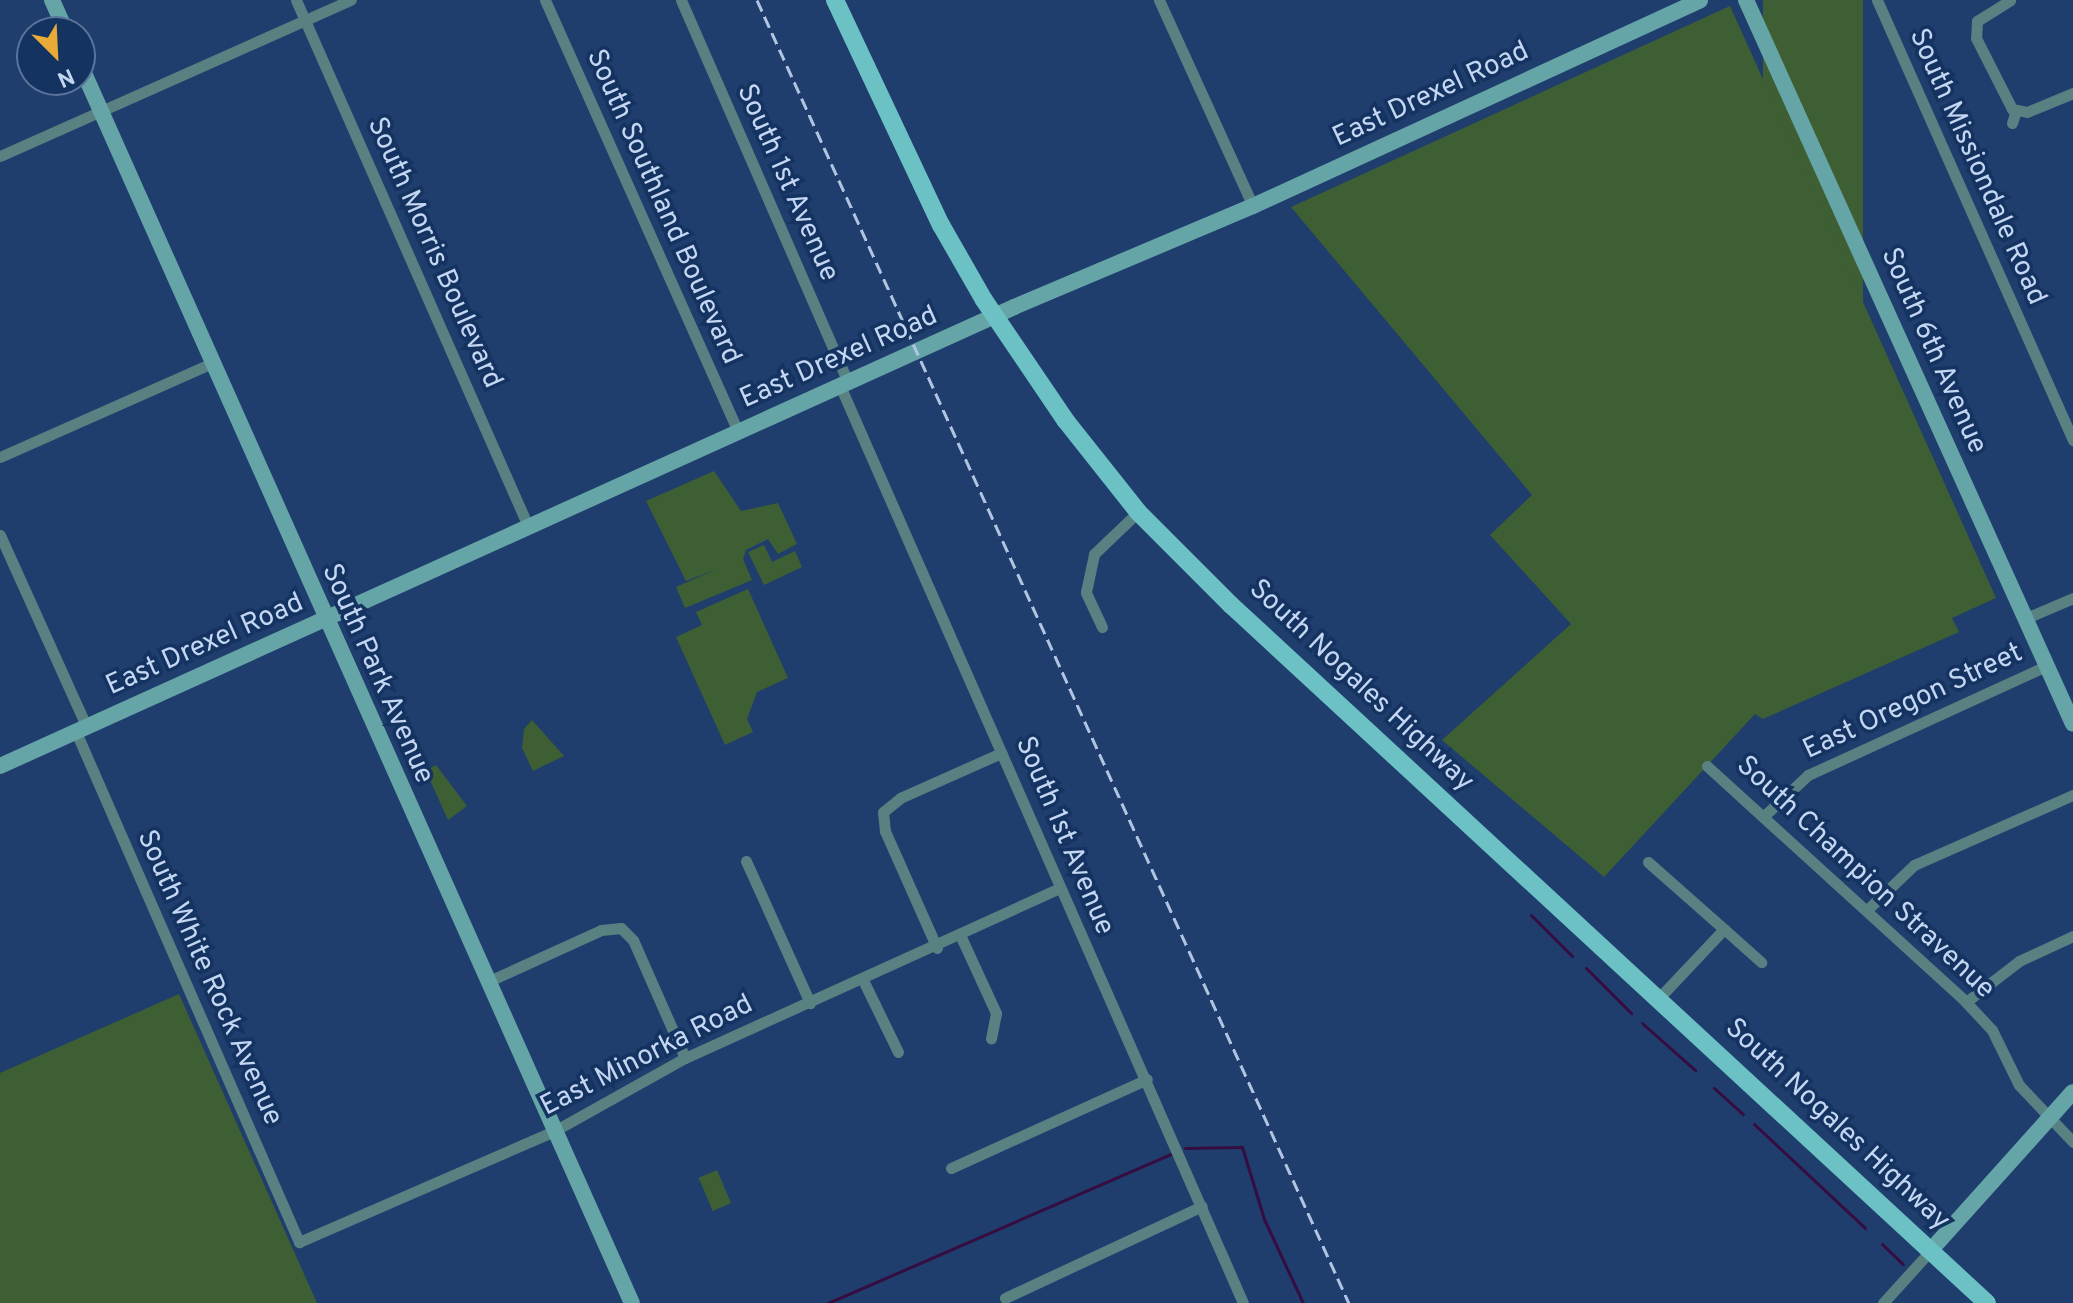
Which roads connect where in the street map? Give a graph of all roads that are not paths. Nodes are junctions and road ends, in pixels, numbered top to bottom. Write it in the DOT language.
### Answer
graph roads {
  1 [pos="296,0"];
  2 [pos="351,0"];
  3 [pos="545,0"];
  4 [pos="681,0"];
  5 [pos="835,0"];
  6 [pos="1159,0"];
  7 [pos="1700,0"];
  8 [pos="1746,0"];
  9 [pos="1877,0"];
  10 [pos="2010,0"];
  11 [pos="305,21"];
  12 [pos="2073,93"];
  13 [pos="94,96"];
  14 [pos="101,111"];
  15 [pos="0,156"];
  16 [pos="1253,206"];
  17 [pos="996,315"];
  18 [pos="212,363"];
  19 [pos="845,386"];
  20 [pos="738,432"];
  21 [pos="2073,440"];
  22 [pos="0,457"];
  23 [pos="1138,512"];
  24 [pos="528,526"];
  25 [pos="0,535"];
  26 [pos="2073,598"];
  27 [pos="2026,618"];
  28 [pos="324,620"];
  29 [pos="1102,627"];
  30 [pos="2046,666"];
  31 [pos="2073,724"];
  32 [pos="82,730"];
  33 [pos="1001,753"];
  34 [pos="2,760"];
  35 [pos="1707,766"];
  36 [pos="2073,795"];
  37 [pos="1765,815"];
  38 [pos="746,861"];
  39 [pos="1648,862"];
  40 [pos="1058,889"];
  41 [pos="1868,909"];
  42 [pos="1724,929"];
  43 [pos="2073,936"];
  44 [pos="961,937"];
  45 [pos="937,948"];
  46 [pos="1761,962"];
  47 [pos="863,980"];
  48 [pos="487,982"];
  49 [pos="1659,998"];
  50 [pos="1966,1002"];
  51 [pos="810,1003"];
  52 [pos="991,1039"];
  53 [pos="898,1052"];
  54 [pos="685,1058"];
  55 [pos="1147,1079"];
  56 [pos="2073,1092"];
  57 [pos="2046,1118"];
  58 [pos="556,1130"];
  59 [pos="2073,1142"];
  60 [pos="951,1168"];
  61 [pos="1202,1206"];
  62 [pos="299,1242"];
  63 [pos="1931,1250"];
  64 [pos="1008,1300"];
  65 [pos="632,1303"];
  66 [pos="1243,1303"];
  67 [pos="1883,1303"];
  68 [pos="1987,1303"];
  1 -- 11 [label="street, South Morris Boulevard"];
  2 -- 11 [label="street"];
  3 -- 20 [label="street, South Southland Boulevard"];
  4 -- 19 [label="street, South 1st Avenue"];
  5 -- 17 [label="main road, South Nogales Highway"];
  6 -- 16 [label="street"];
  7 -- 16 [label="street, East Drexel Road"];
  8 -- 27 [label="street, South 6th Avenue"];
  9 -- 21 [label="street, South Missiondale Road"];
  10 -- 12 [label="street"];
  11 -- 14 [label="street"];
  11 -- 24 [label="street, South Morris Boulevard"];
  13 -- 14 [label="street, South Park Avenue"];
  14 -- 15 [label="street"];
  14 -- 18 [label="street, South Park Avenue"];
  16 -- 17 [label="street, East Drexel Road"];
  17 -- 19 [label="street, East Drexel Road"];
  17 -- 23 [label="main road, South Nogales Highway"];
  18 -- 22 [label="street"];
  18 -- 28 [label="street, South Park Avenue"];
  19 -- 20 [label="street, East Drexel Road"];
  19 -- 33 [label="street, South 1st Avenue"];
  20 -- 24 [label="street, East Drexel Road"];
  23 -- 29 [label="street"];
  23 -- 49 [label="main road, South Nogales Highway"];
  24 -- 28 [label="street, East Drexel Road"];
  25 -- 32 [label="street, South White Rock Avenue"];
  26 -- 27 [label="street"];
  27 -- 30 [label="street, South 6th Avenue"];
  28 -- 32 [label="street, East Drexel Road"];
  28 -- 48 [label="street, South Park Avenue"];
  30 -- 31 [label="street, South 6th Avenue"];
  30 -- 37 [label="street, East Oregon Street"];
  32 -- 34 [label="street, East Drexel Road"];
  32 -- 62 [label="street, South White Rock Avenue"];
  33 -- 40 [label="street, South 1st Avenue"];
  33 -- 45 [label="street"];
  35 -- 37 [label="street, South Champion Stravenue"];
  36 -- 41 [label="street"];
  37 -- 41 [label="street, South Champion Stravenue"];
  38 -- 51 [label="street"];
  39 -- 42 [label="street"];
  40 -- 44 [label="street, East Minorka Road"];
  40 -- 55 [label="street, South 1st Avenue"];
  41 -- 50 [label="street, South Champion Stravenue"];
  42 -- 46 [label="street"];
  42 -- 49 [label="street"];
  43 -- 50 [label="street"];
  44 -- 45 [label="street, East Minorka Road"];
  44 -- 52 [label="street"];
  45 -- 47 [label="street, East Minorka Road"];
  47 -- 51 [label="street, East Minorka Road"];
  47 -- 53 [label="street"];
  48 -- 54 [label="street"];
  48 -- 58 [label="street, South Park Avenue"];
  49 -- 63 [label="main road, South Nogales Highway"];
  50 -- 57 [label="street, South Champion Stravenue"];
  51 -- 54 [label="street, East Minorka Road"];
  54 -- 58 [label="street, East Minorka Road"];
  55 -- 60 [label="street"];
  55 -- 61 [label="street, South 1st Avenue"];
  56 -- 57 [label="street"];
  57 -- 59 [label="street, South Champion Stravenue"];
  57 -- 63 [label="street"];
  58 -- 62 [label="street, East Minorka Road"];
  58 -- 65 [label="street, South Park Avenue"];
  61 -- 64 [label="street"];
  61 -- 66 [label="street, South 1st Avenue"];
  63 -- 67 [label="street"];
  63 -- 68 [label="main road, South Nogales Highway"];
}
